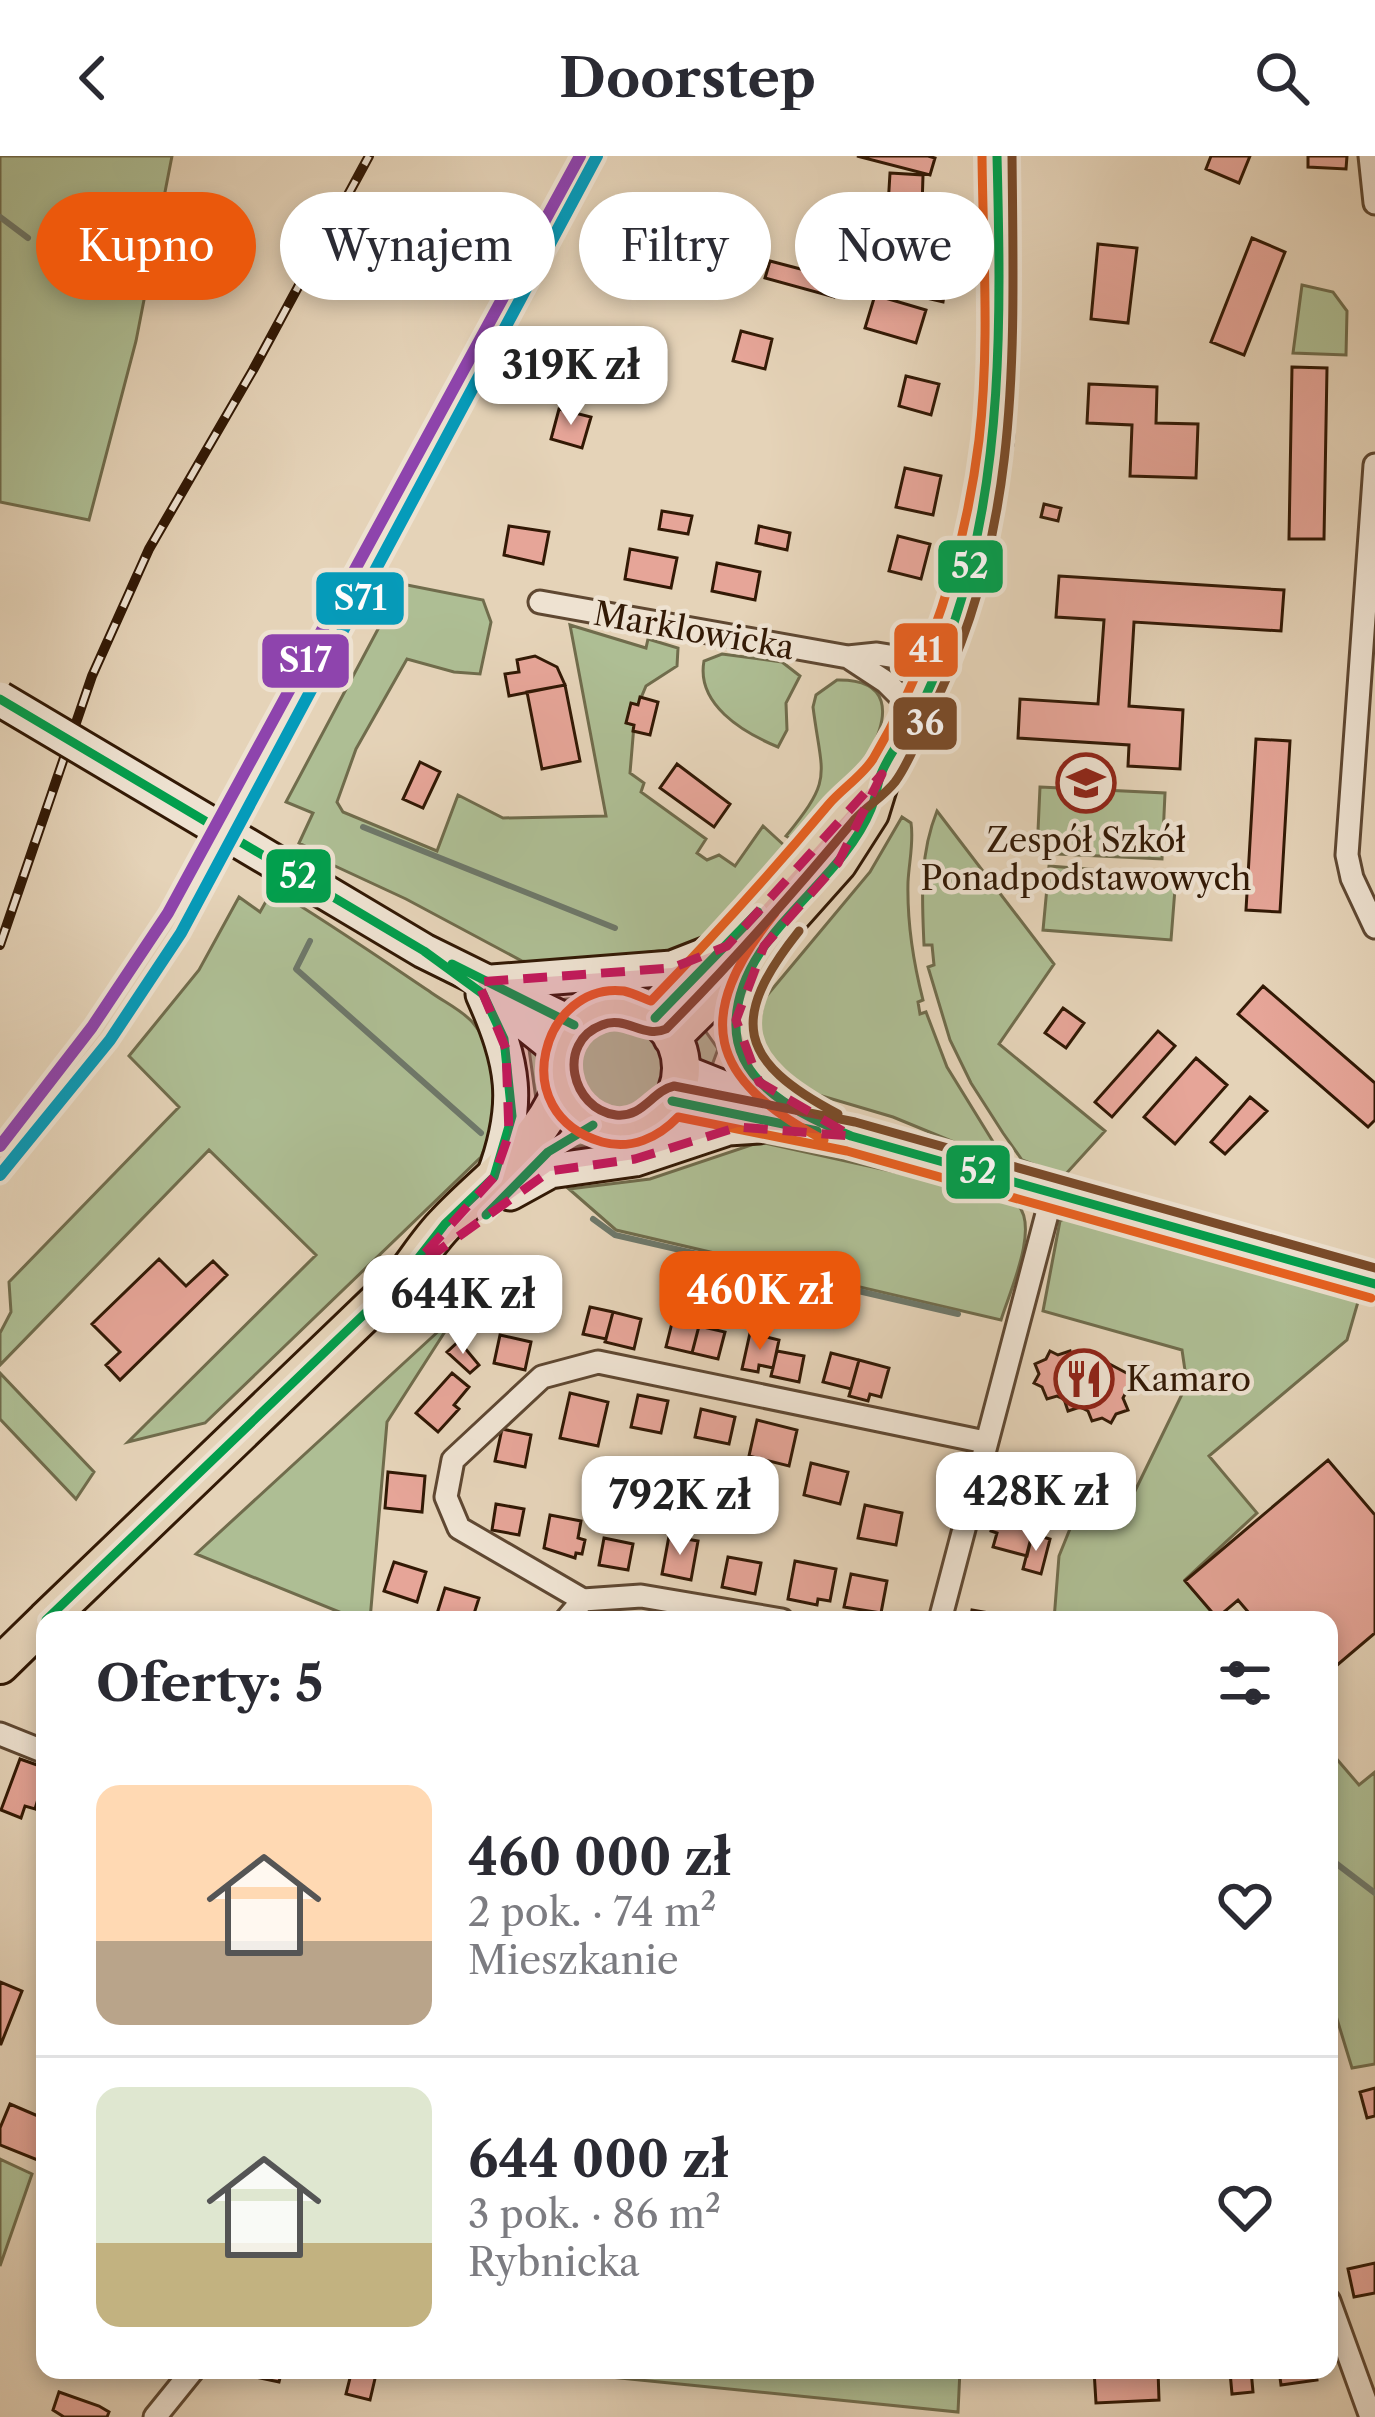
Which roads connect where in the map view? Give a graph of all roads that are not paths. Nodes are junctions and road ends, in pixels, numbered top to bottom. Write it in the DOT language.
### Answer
graph roads {
  1 [pos="998,156"];
  2 [pos="1370,156"];
  3 [pos="1375,203"];
  4 [pos="1375,465"];
  5 [pos="540,602"];
  6 [pos="848,657"];
  7 [pos="939,664"];
  8 [pos="0,699"];
  9 [pos="917,713"];
  10 [pos="882,773"];
  11 [pos="1375,927"];
  12 [pos="727,946"];
  13 [pos="764,946"];
  14 [pos="487,988"];
  15 [pos="567,1038"];
  16 [pos="670,1057"];
  17 [pos="561,1089"];
  18 [pos="801,1122"];
  19 [pos="593,1125"];
  20 [pos="502,1185"];
  21 [pos="1052,1195"];
  22 [pos="1375,1284"];
  23 [pos="985,1442"];
  24 [pos="583,1600"];
  25 [pos="56,1611"];
  26 [pos="574,1611"];
  27 [pos="729,1611"];
  28 [pos="942,1611"];
  29 [pos="36,1631"];
  30 [pos="0,1665"];
  31 [pos="0,1734"];
  32 [pos="36,1748"];
  33 [pos="1338,2327"];
  34 [pos="186,2379"];
  35 [pos="154,2417"];
  36 [pos="1371,2417"];
  1 -- 7 [label="main road"];
  2 -- 3 [label="street"];
  4 -- 11 [label="street"];
  5 -- 6 [label="street, Marklowicka"];
  6 -- 7 [label="street, Marklowicka"];
  6 -- 9 [label="street, Marklowicka"];
  7 -- 9 [label="main road"];
  8 -- 14 [label="main road, bridge"];
  9 -- 10 [label="main road"];
  10 -- 12 [label="main road"];
  10 -- 13 [label="main road"];
  12 -- 14 [label="main road"];
  12 -- 16 [label="main road"];
  13 -- 16 [label="main road"];
  13 -- 18 [label="main road"];
  14 -- 15 [label="main road"];
  14 -- 20 [label="main road"];
  15 -- 16 [label="main road"];
  15 -- 17 [label="main road"];
  16 -- 18 [label="main road"];
  16 -- 19 [label="main road"];
  17 -- 19 [label="main road"];
  17 -- 20 [label="main road"];
  18 -- 20 [label="main road"];
  18 -- 21 [label="main road"];
  19 -- 20 [label="main road"];
  20 -- 25 [label="main road"];
  21 -- 22 [label="main road"];
  21 -- 23 [label="street"];
  23 -- 24 [label="street"];
  23 -- 28 [label="street"];
  24 -- 26 [label="street"];
  24 -- 27 [label="street"];
  29 -- 30 [label="main road"];
  31 -- 32 [label="street"];
  33 -- 36 [label="street"];
  34 -- 35 [label="street"];
}
